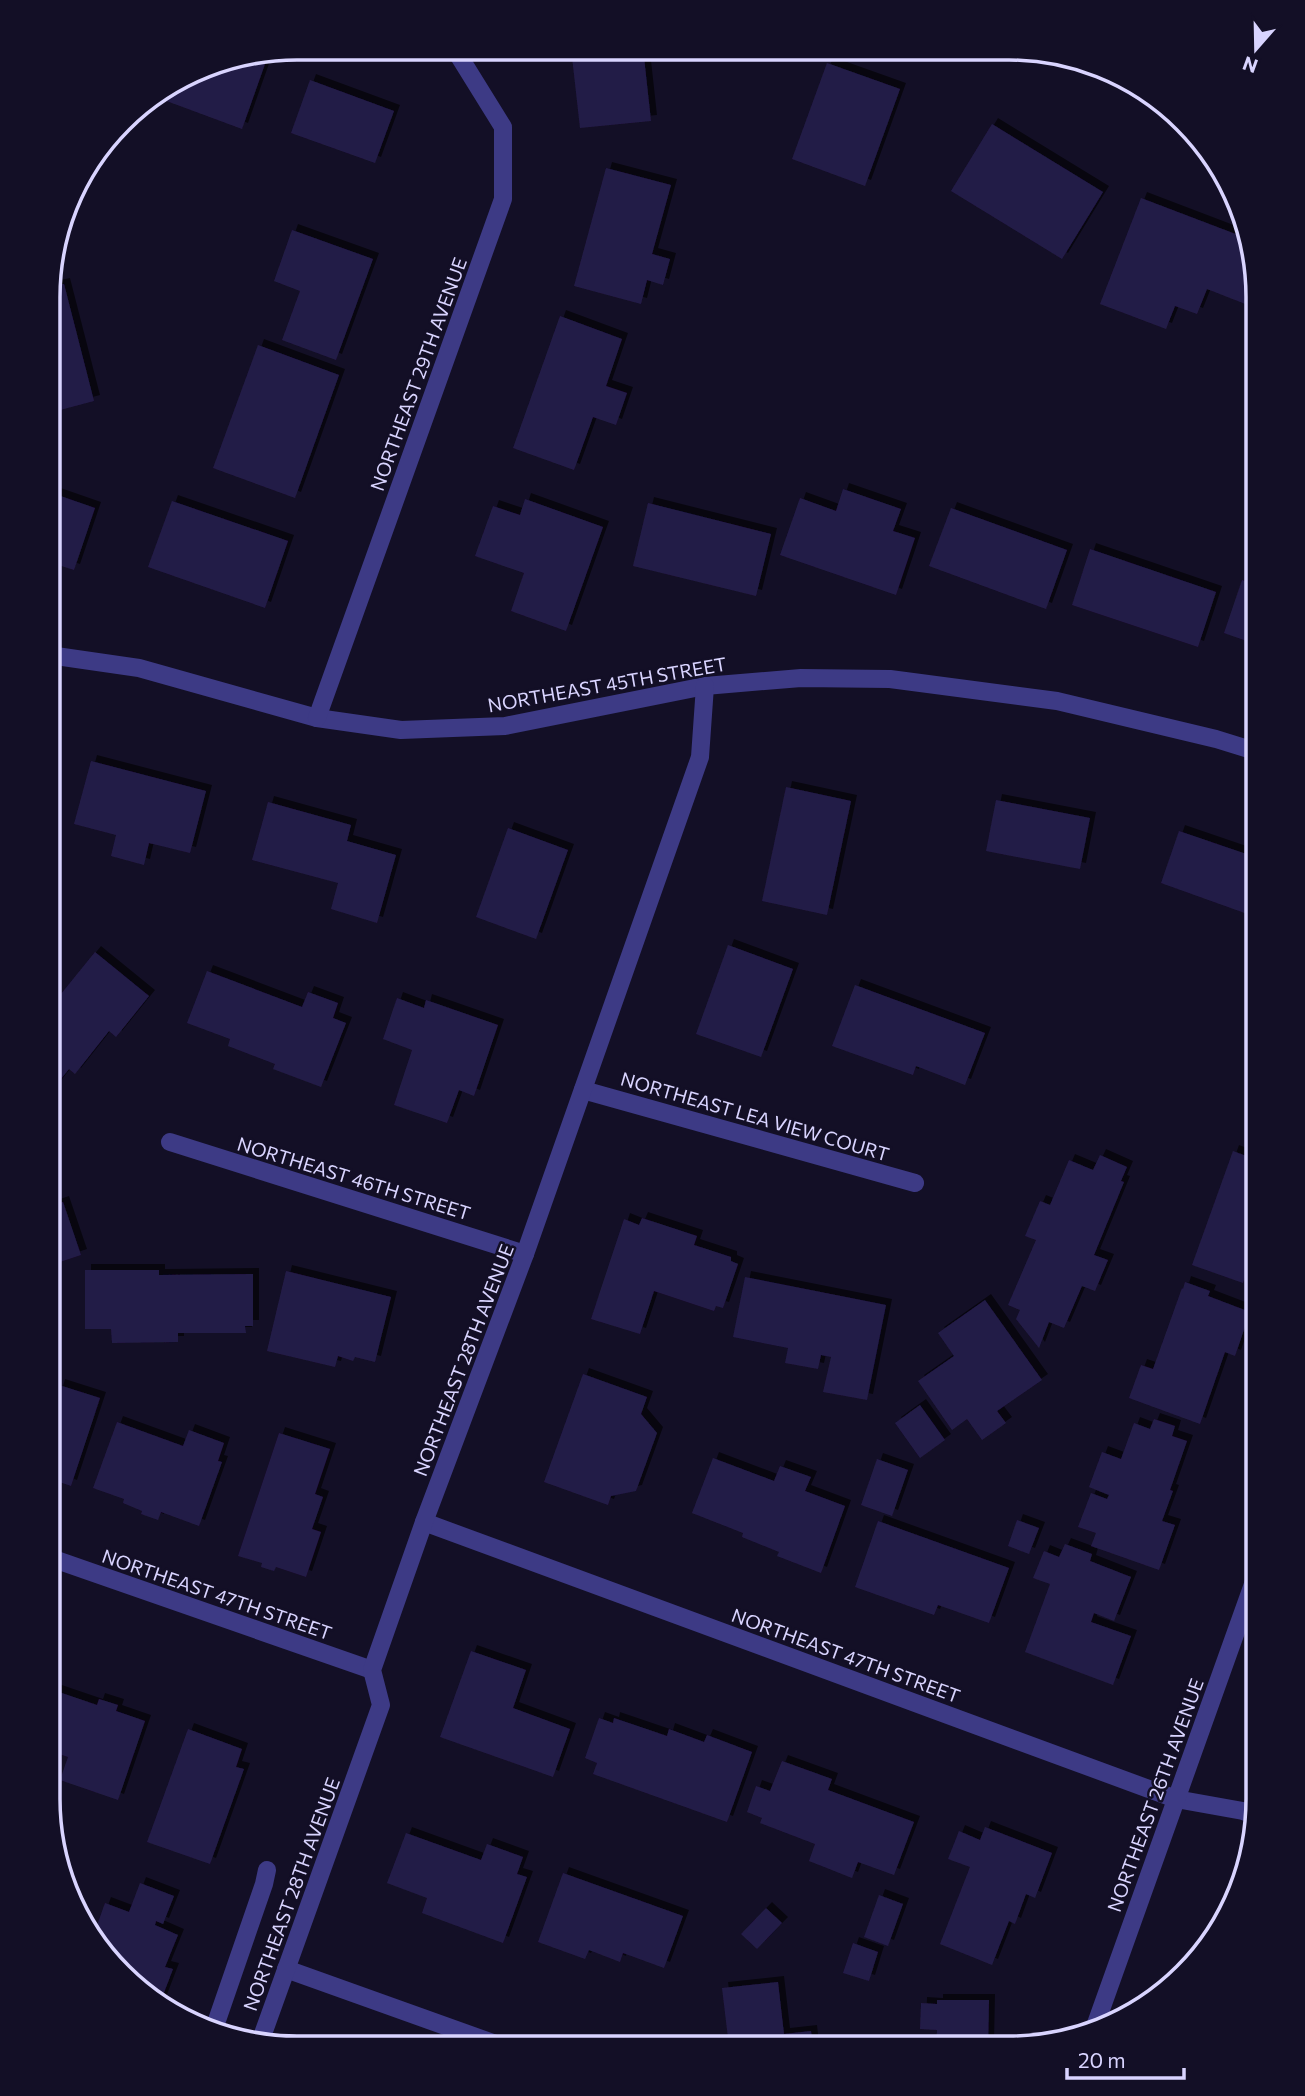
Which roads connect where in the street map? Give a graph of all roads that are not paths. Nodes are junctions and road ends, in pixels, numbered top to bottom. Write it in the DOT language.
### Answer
graph roads {
  1 [pos="461,60"];
  2 [pos="60,657"];
  3 [pos="705,686"];
  4 [pos="317,718"];
  5 [pos="1246,748"];
  6 [pos="583,1090"];
  7 [pos="170,1142"];
  8 [pos="915,1182"];
  9 [pos="525,1254"];
  10 [pos="424,1522"];
  11 [pos="60,1561"];
  12 [pos="1245,1606"];
  13 [pos="372,1671"];
  14 [pos="1176,1799"];
  15 [pos="1245,1812"];
  16 [pos="267,1870"];
  17 [pos="286,1969"];
  18 [pos="1098,2018"];
  19 [pos="217,2022"];
  20 [pos="263,2033"];
  21 [pos="473,2036"];
  1 -- 4 [label="street, NORTHEAST 29TH AVENUE"];
  2 -- 4 [label="street, NORTHEAST 45TH STREET"];
  3 -- 4 [label="street, NORTHEAST 45TH STREET"];
  3 -- 5 [label="street, NORTHEAST 45TH STREET"];
  3 -- 6 [label="street, NORTHEAST 28TH AVENUE"];
  6 -- 8 [label="street, NORTHEAST LEA VIEW COURT"];
  6 -- 9 [label="street, NORTHEAST 28TH AVENUE"];
  7 -- 9 [label="street, NORTHEAST 46TH STREET"];
  9 -- 10 [label="street, NORTHEAST 28TH AVENUE"];
  10 -- 13 [label="street, NORTHEAST 28TH AVENUE"];
  10 -- 14 [label="street, NORTHEAST 47TH STREET"];
  11 -- 13 [label="street, NORTHEAST 47TH STREET"];
  12 -- 14 [label="street, NORTHEAST 26TH AVENUE"];
  13 -- 17 [label="street, NORTHEAST 28TH AVENUE"];
  14 -- 15 [label="street, NORTHEAST 47TH STREET"];
  14 -- 18 [label="street, NORTHEAST 26TH AVENUE"];
  16 -- 19 [label="street"];
  17 -- 20 [label="street, NORTHEAST 28TH AVENUE"];
  17 -- 21 [label="street"];
}
